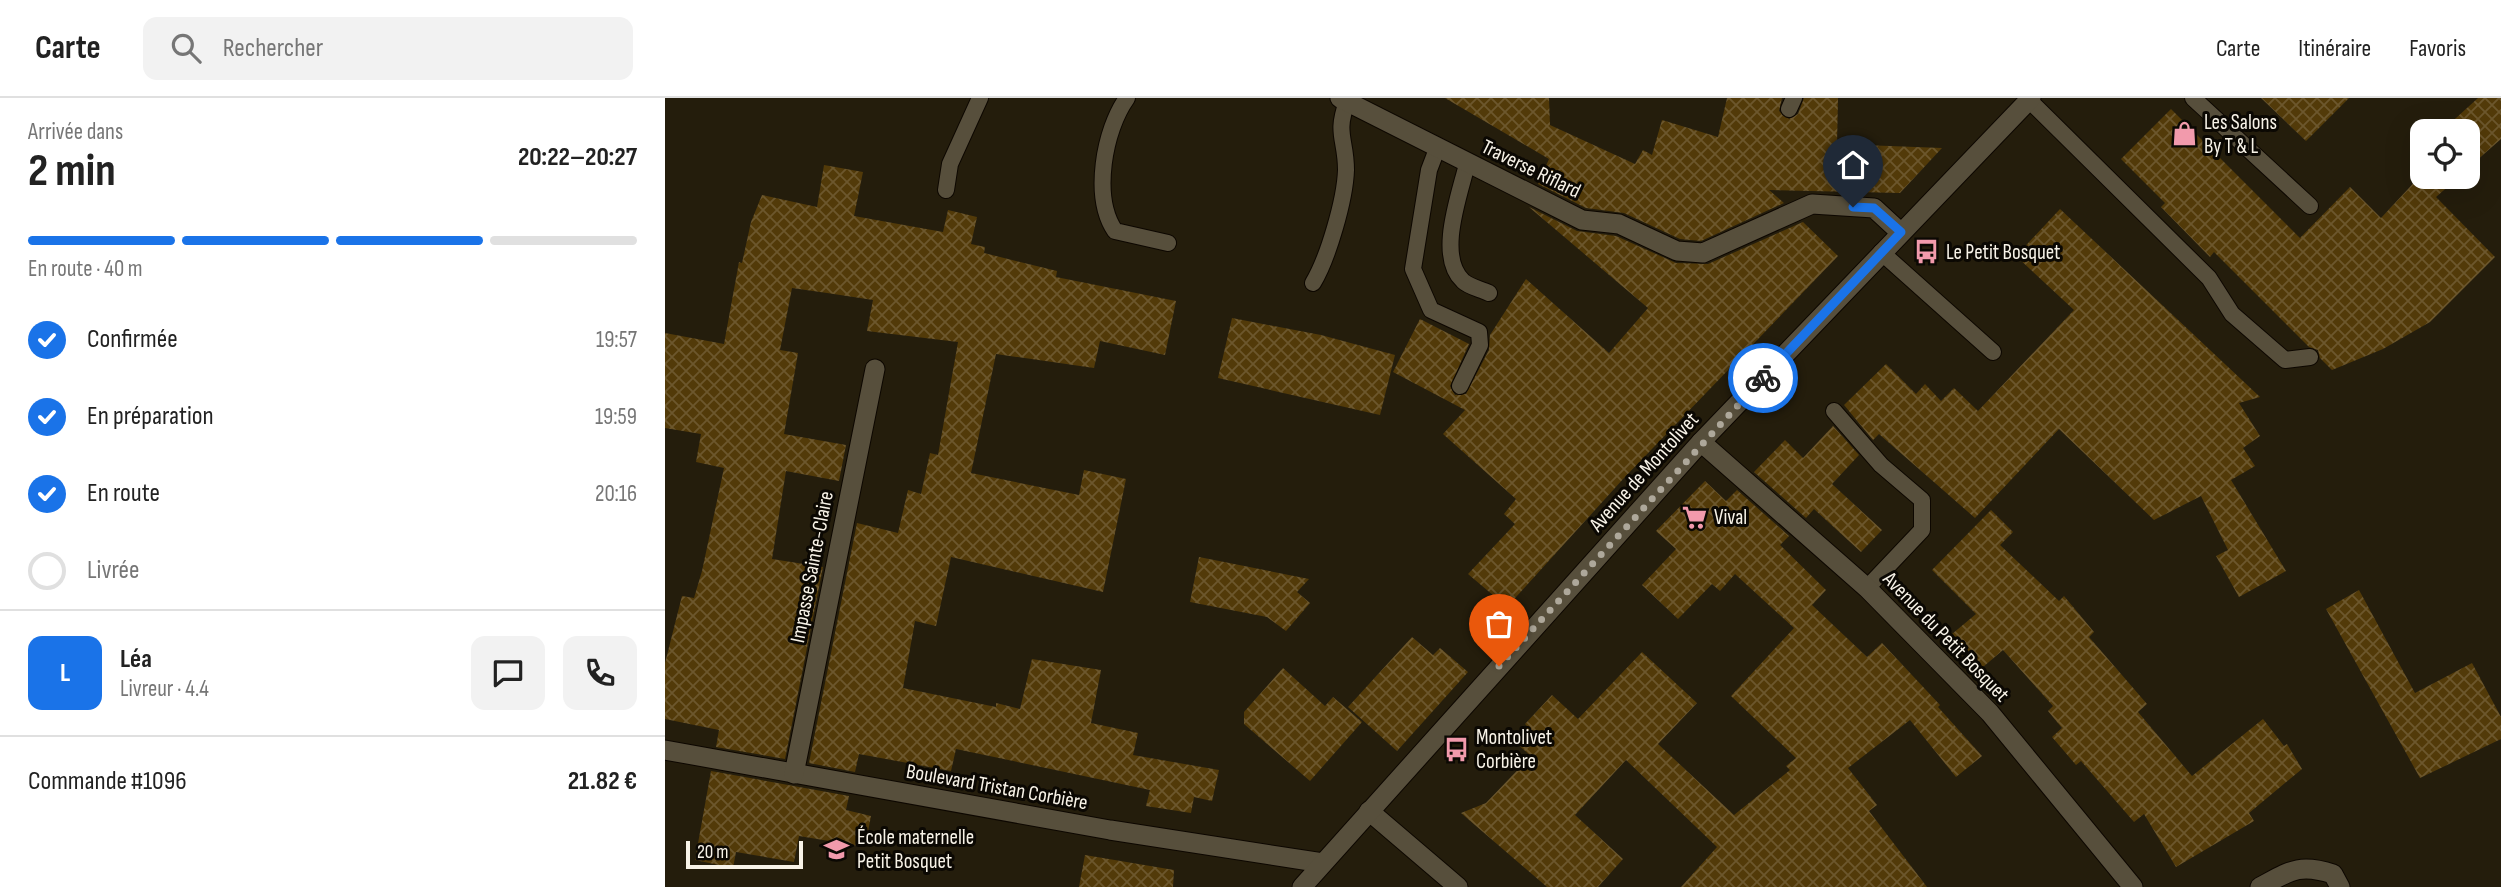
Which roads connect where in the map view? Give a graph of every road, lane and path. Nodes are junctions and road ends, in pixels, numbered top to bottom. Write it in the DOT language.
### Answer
graph roads {
  1 [pos="980,98"];
  2 [pos="1127,98"];
  3 [pos="2193,98"];
  4 [pos="2030,99"];
  5 [pos="1343,100"];
  6 [pos="1437,149"];
  7 [pos="1467,164"];
  8 [pos="946,190"];
  9 [pos="2311,206"];
  10 [pos="1901,232"];
  11 [pos="1168,243"];
  12 [pos="1881,253"];
  13 [pos="1313,284"];
  14 [pos="1489,293"];
  15 [pos="1993,352"];
  16 [pos="2311,357"];
  17 [pos="875,369"];
  18 [pos="1460,386"];
  19 [pos="1834,411"];
  20 [pos="1701,442"];
  21 [pos="1867,588"];
  22 [pos="665,750"];
  23 [pos="794,774"];
  24 [pos="1369,811"];
  25 [pos="1323,863"];
  26 [pos="1301,887"];
  27 [pos="1458,887"];
  28 [pos="2133,887"];
  29 [pos="2260,887"];
  30 [pos="2340,887"];
  1 -- 8 [label="lane"];
  2 -- 11 [label="lane"];
  3 -- 9 [label="lane"];
  4 -- 10 [label="street, Avenue de Montolivet"];
  4 -- 16 [label="lane"];
  5 -- 6 [label="street, Traverse Riflard"];
  5 -- 13 [label="lane"];
  6 -- 7 [label="street, Traverse Riflard"];
  6 -- 18 [label="lane"];
  7 -- 10 [label="street, Traverse Riflard"];
  7 -- 14 [label="lane"];
  10 -- 12 [label="street, Avenue de Montolivet"];
  12 -- 15 [label="lane"];
  12 -- 20 [label="street, Avenue de Montolivet"];
  17 -- 23 [label="street, Impasse Sainte-Claire"];
  19 -- 21 [label="lane"];
  20 -- 21 [label="street, Avenue du Petit Bosquet"];
  20 -- 24 [label="street, Avenue de Montolivet"];
  21 -- 28 [label="street, Avenue du Petit Bosquet"];
  22 -- 23 [label="street, Boulevard Tristan Corbière"];
  23 -- 25 [label="street, Boulevard Tristan Corbière"];
  24 -- 25 [label="street, Avenue de Montolivet"];
  24 -- 27 [label="street"];
  25 -- 26 [label="street, Avenue de Montolivet"];
  29 -- 30 [label="street"];
}
